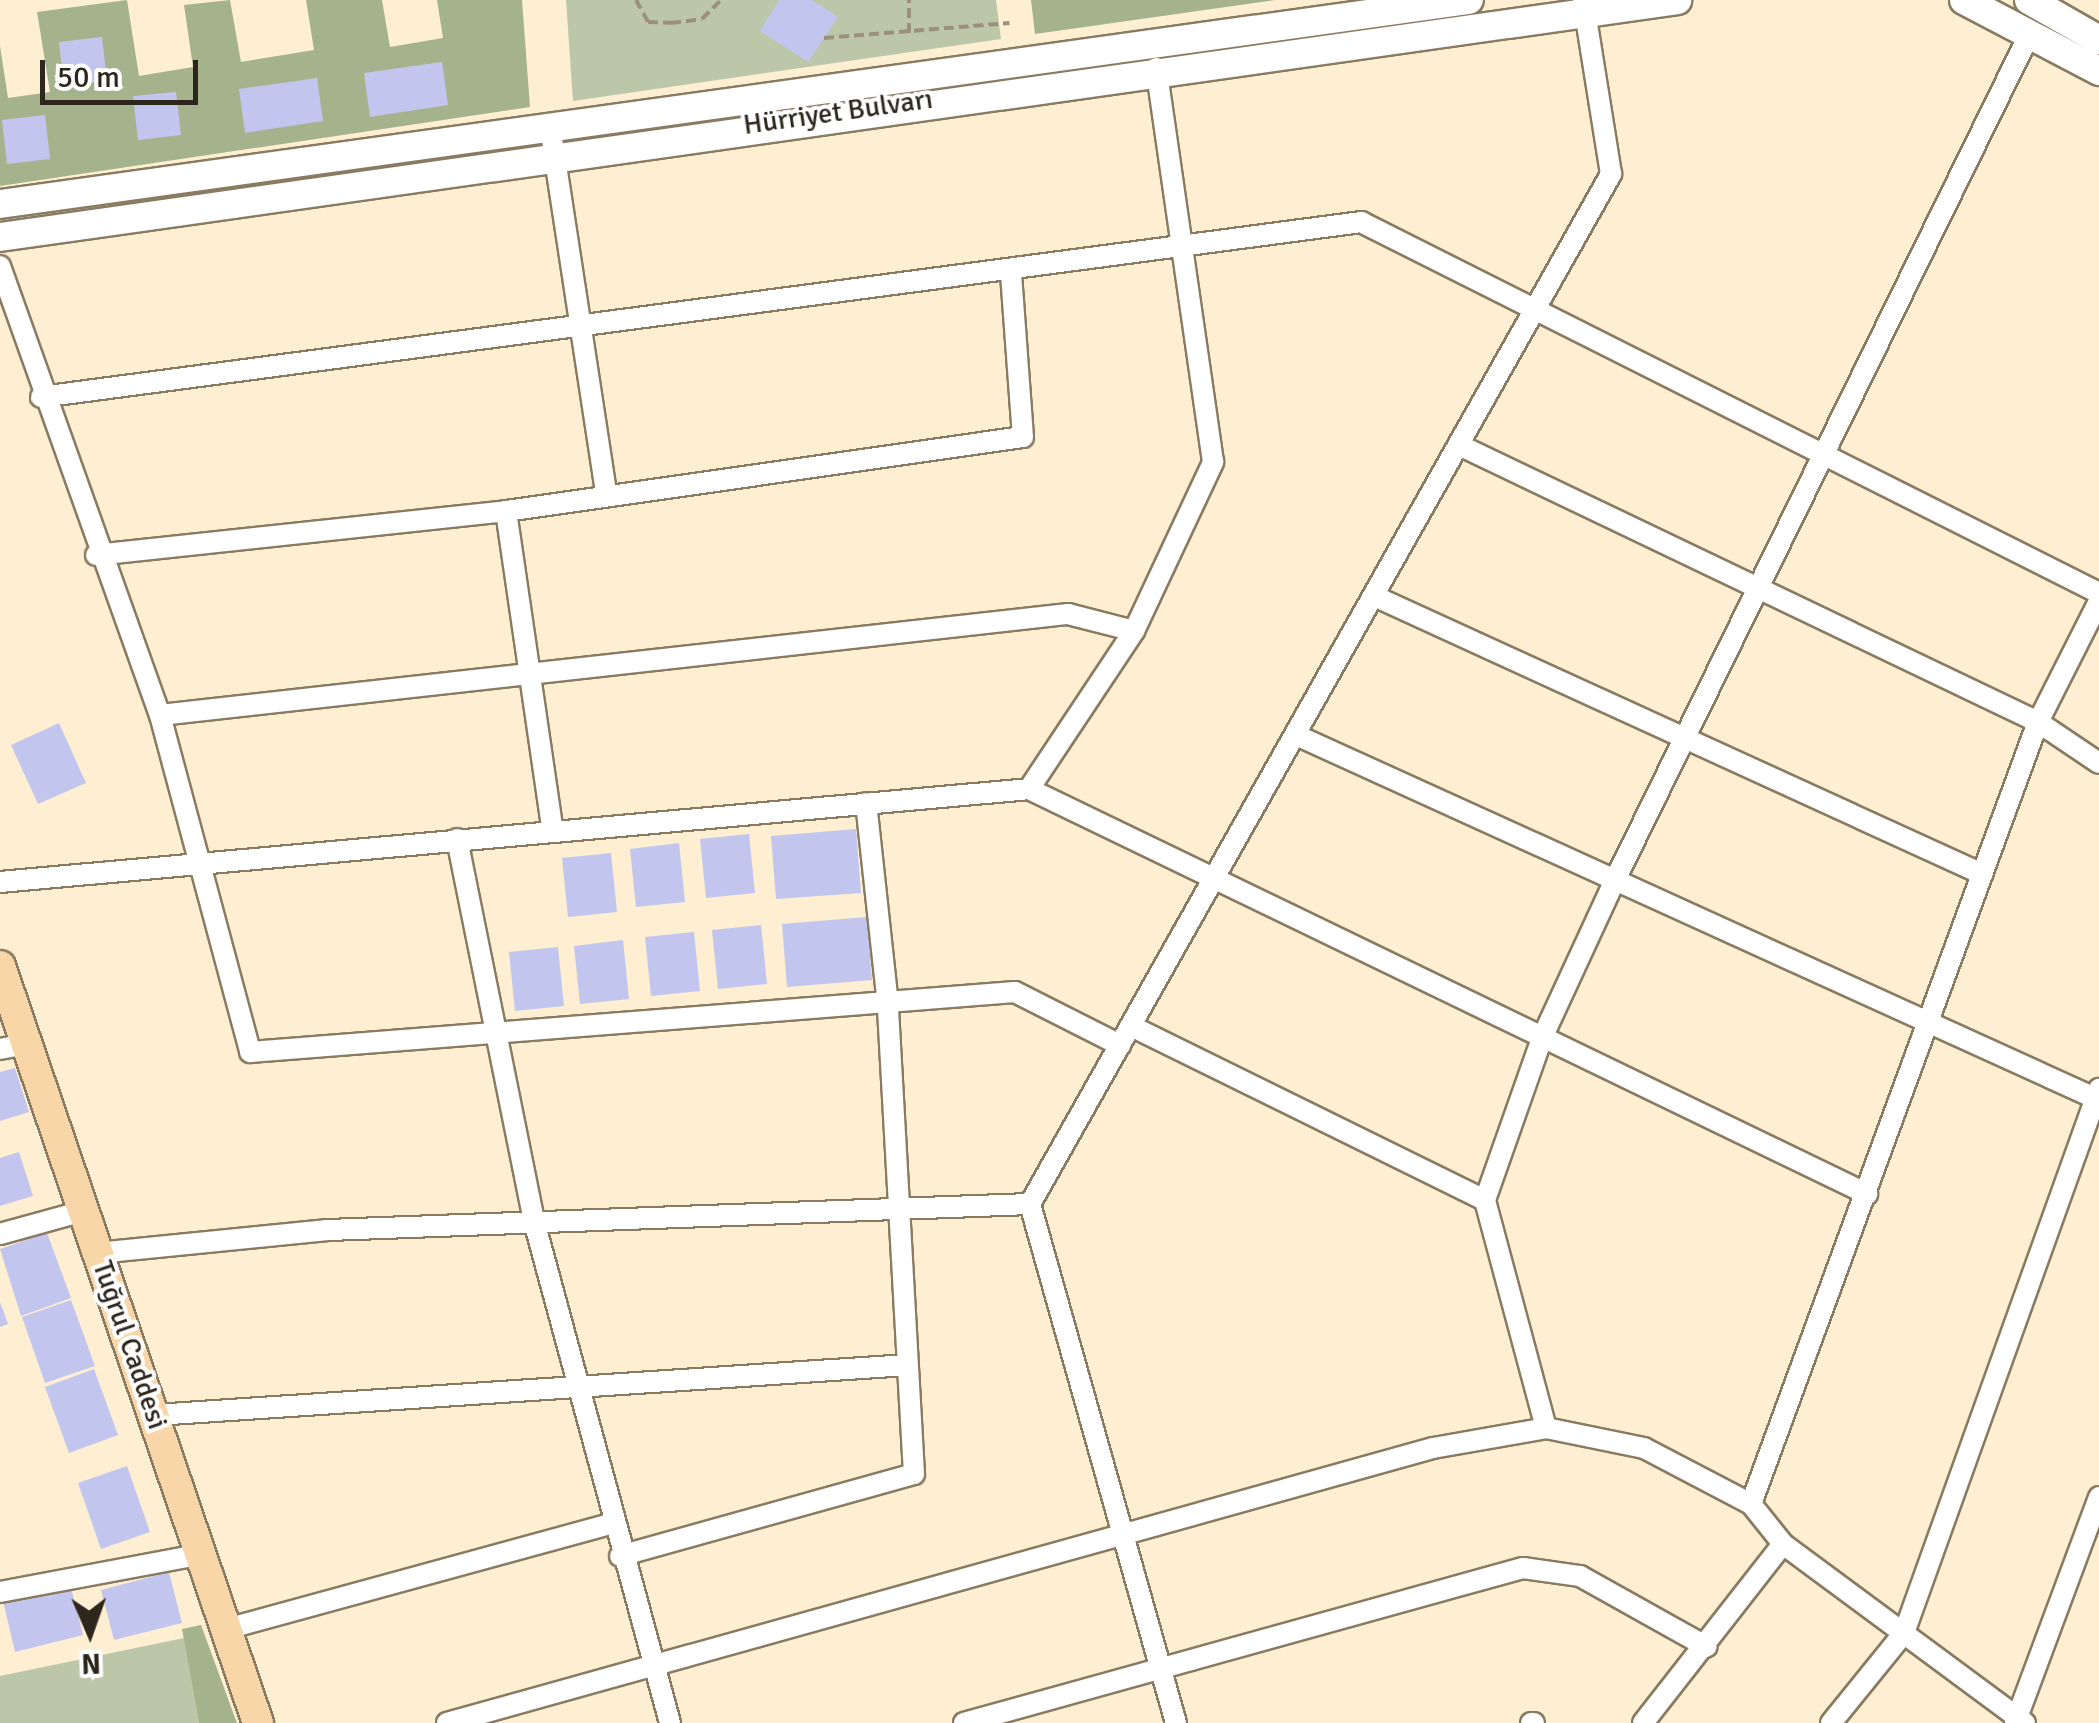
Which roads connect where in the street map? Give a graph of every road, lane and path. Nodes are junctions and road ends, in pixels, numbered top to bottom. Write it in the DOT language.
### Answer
graph roads {
  1 [pos="636,0"];
  2 [pos="721,0"];
  3 [pos="909,0"];
  4 [pos="1469,0"];
  5 [pos="1677,0"];
  6 [pos="1964,0"];
  7 [pos="1584,6"];
  8 [pos="2036,10"];
  9 [pos="1010,23"];
  10 [pos="909,34"];
  11 [pos="824,38"];
  12 [pos="2099,40"];
  13 [pos="1156,68"];
  14 [pos="2099,72"];
  15 [pos="552,139"];
  16 [pos="0,204"];
  17 [pos="0,237"];
  18 [pos="1184,252"];
  19 [pos="0,266"];
  20 [pos="1012,274"];
  21 [pos="1536,308"];
  22 [pos="583,328"];
  23 [pos="41,398"];
  24 [pos="1459,444"];
  25 [pos="1820,452"];
  26 [pos="606,494"];
  27 [pos="506,510"];
  28 [pos="96,556"];
  29 [pos="1755,588"];
  30 [pos="2099,593"];
  31 [pos="1374,596"];
  32 [pos="2099,601"];
  33 [pos="1134,631"];
  34 [pos="526,674"];
  35 [pos="160,715"];
  36 [pos="2038,722"];
  37 [pos="1685,734"];
  38 [pos="1296,735"];
  39 [pos="2099,762"];
  40 [pos="1029,789"];
  41 [pos="866,803"];
  42 [pos="554,832"];
  43 [pos="457,839"];
  44 [pos="200,862"];
  45 [pos="1218,873"];
  46 [pos="1982,874"];
  47 [pos="1616,878"];
  48 [pos="0,882"];
  49 [pos="0,966"];
  50 [pos="888,1005"];
  51 [pos="1931,1018"];
  52 [pos="496,1036"];
  53 [pos="1126,1036"];
  54 [pos="1542,1038"];
  55 [pos="12,1047"];
  56 [pos="2097,1095"];
  57 [pos="1867,1194"];
  58 [pos="1485,1200"];
  59 [pos="1030,1204"];
  60 [pos="83,1210"];
  61 [pos="894,1210"];
  62 [pos="536,1225"];
  63 [pos="0,1234"];
  64 [pos="97,1253"];
  65 [pos="907,1365"];
  66 [pos="575,1382"];
  67 [pos="154,1415"];
  68 [pos="1546,1428"];
  69 [pos="2099,1497"];
  70 [pos="1751,1504"];
  71 [pos="611,1524"];
  72 [pos="1125,1534"];
  73 [pos="1783,1544"];
  74 [pos="204,1554"];
  75 [pos="620,1556"];
  76 [pos="0,1592"];
  77 [pos="230,1628"];
  78 [pos="1904,1633"];
  79 [pos="1707,1647"];
  80 [pos="650,1666"];
  81 [pos="1161,1667"];
  82 [pos="2020,1721"];
  83 [pos="258,1723"];
  84 [pos="447,1723"];
  85 [pos="670,1723"];
  86 [pos="964,1723"];
  87 [pos="1176,1723"];
  88 [pos="1643,1723"];
  89 [pos="1831,1723"];
  1 -- 2 [label="path"];
  3 -- 10 [label="path"];
  4 -- 15 [label="main road, Hürriyet Bulvarı"];
  5 -- 7 [label="main road, Hürriyet Bulvarı"];
  6 -- 8 [label="main road"];
  7 -- 13 [label="main road, Hürriyet Bulvarı"];
  7 -- 21 [label="street"];
  8 -- 12 [label="main road"];
  8 -- 14 [label="main road"];
  8 -- 25 [label="street"];
  9 -- 10 [label="path"];
  10 -- 11 [label="path"];
  13 -- 15 [label="main road, Hürriyet Bulvarı"];
  13 -- 18 [label="street"];
  15 -- 16 [label="main road, Hürriyet Bulvarı"];
  15 -- 17 [label="main road, Hürriyet Bulvarı"];
  15 -- 22 [label="street"];
  18 -- 20 [label="street"];
  18 -- 21 [label="street"];
  18 -- 33 [label="street"];
  19 -- 23 [label="street"];
  20 -- 22 [label="street"];
  20 -- 26 [label="street"];
  21 -- 24 [label="street"];
  21 -- 25 [label="street"];
  22 -- 23 [label="street"];
  22 -- 26 [label="street"];
  23 -- 28 [label="street"];
  24 -- 29 [label="street"];
  24 -- 31 [label="street"];
  25 -- 29 [label="street"];
  25 -- 30 [label="street"];
  26 -- 27 [label="street"];
  27 -- 28 [label="street"];
  27 -- 34 [label="street"];
  28 -- 35 [label="street"];
  29 -- 36 [label="street"];
  29 -- 37 [label="street"];
  31 -- 37 [label="street"];
  31 -- 38 [label="street"];
  32 -- 36 [label="street"];
  33 -- 34 [label="street"];
  33 -- 40 [label="street"];
  34 -- 35 [label="street"];
  34 -- 42 [label="street"];
  35 -- 44 [label="street"];
  36 -- 39 [label="street"];
  36 -- 46 [label="street"];
  37 -- 46 [label="street"];
  37 -- 47 [label="street"];
  38 -- 45 [label="street"];
  38 -- 47 [label="street"];
  40 -- 41 [label="street"];
  40 -- 45 [label="street"];
  41 -- 42 [label="street"];
  41 -- 50 [label="street"];
  42 -- 43 [label="street"];
  43 -- 44 [label="street"];
  43 -- 52 [label="street"];
  44 -- 48 [label="street"];
  44 -- 52 [label="street"];
  45 -- 53 [label="street"];
  45 -- 54 [label="street"];
  46 -- 51 [label="street"];
  47 -- 51 [label="street"];
  47 -- 54 [label="street"];
  49 -- 55 [label="main road, Tuğrul Caddesi"];
  50 -- 52 [label="street"];
  50 -- 53 [label="street"];
  50 -- 61 [label="street"];
  51 -- 56 [label="street"];
  51 -- 57 [label="street"];
  52 -- 62 [label="street"];
  53 -- 58 [label="street"];
  53 -- 59 [label="street"];
  54 -- 57 [label="street"];
  54 -- 58 [label="street"];
  55 -- 60 [label="main road, Tuğrul Caddesi"];
  56 -- 78 [label="street"];
  57 -- 70 [label="street"];
  58 -- 68 [label="street"];
  59 -- 61 [label="street"];
  59 -- 72 [label="street"];
  60 -- 63 [label="street"];
  60 -- 64 [label="main road, Tuğrul Caddesi"];
  61 -- 62 [label="street"];
  61 -- 65 [label="street"];
  62 -- 64 [label="street"];
  62 -- 66 [label="street"];
  64 -- 67 [label="main road, Tuğrul Caddesi"];
  65 -- 66 [label="street"];
  65 -- 75 [label="street"];
  66 -- 67 [label="street"];
  66 -- 71 [label="street"];
  67 -- 74 [label="main road, Tuğrul Caddesi"];
  68 -- 70 [label="street"];
  68 -- 72 [label="street"];
  69 -- 82 [label="street"];
  70 -- 73 [label="street"];
  71 -- 75 [label="street"];
  71 -- 77 [label="street"];
  72 -- 80 [label="street"];
  72 -- 81 [label="street"];
  73 -- 78 [label="street"];
  73 -- 79 [label="street"];
  74 -- 76 [label="street"];
  74 -- 77 [label="main road, Tuğrul Caddesi"];
  75 -- 80 [label="street"];
  77 -- 83 [label="main road, Tuğrul Caddesi"];
  78 -- 82 [label="street"];
  78 -- 89 [label="street"];
  79 -- 81 [label="street"];
  79 -- 88 [label="street"];
  80 -- 84 [label="street"];
  80 -- 85 [label="street"];
  81 -- 86 [label="street"];
  81 -- 87 [label="street"];
}
